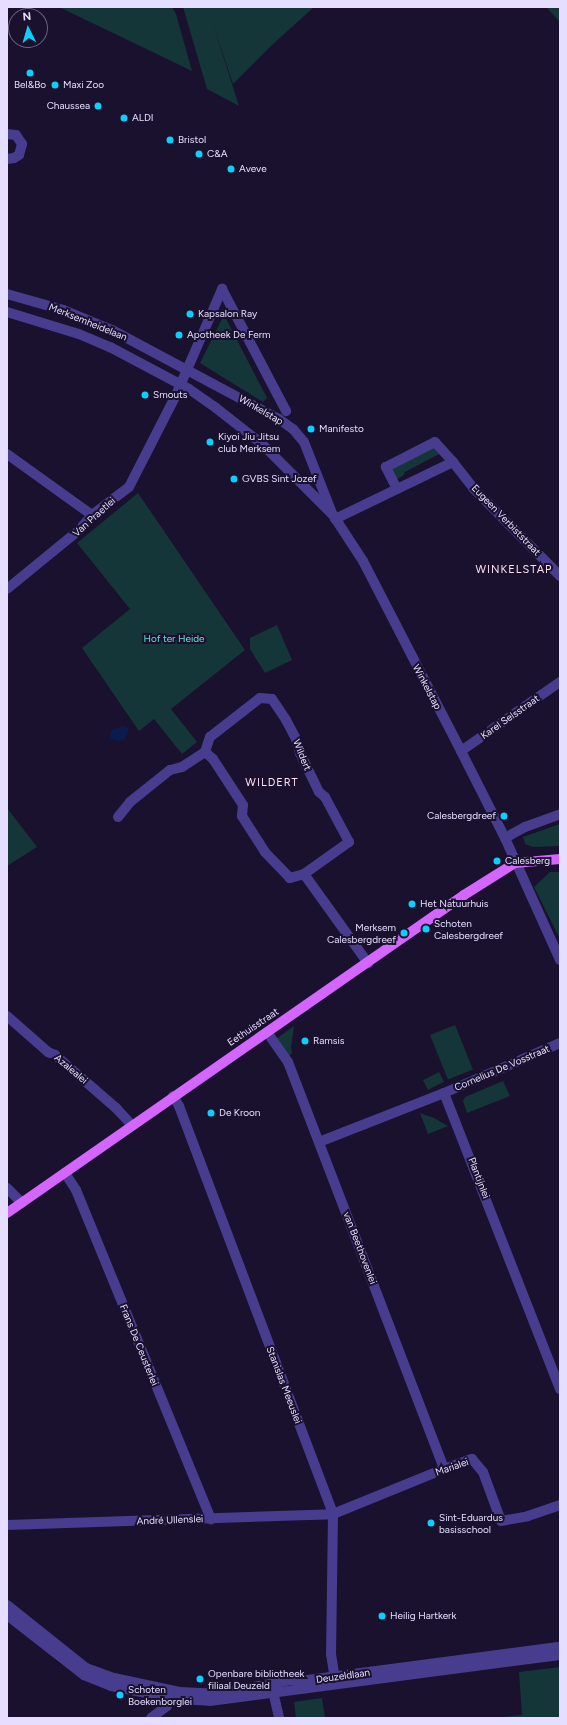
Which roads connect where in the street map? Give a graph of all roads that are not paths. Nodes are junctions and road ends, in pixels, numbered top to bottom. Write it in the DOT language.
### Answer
graph roads {
  1 [pos="7,134"];
  2 [pos="7,159"];
  3 [pos="7,294"];
  4 [pos="7,312"];
  5 [pos="186,369"];
  6 [pos="180,384"];
  7 [pos="286,411"];
  8 [pos="7,454"];
  9 [pos="453,462"];
  10 [pos="397,489"];
  11 [pos="92,515"];
  12 [pos="334,517"];
  13 [pos="560,576"];
  14 [pos="7,589"];
  15 [pos="560,682"];
  16 [pos="461,751"];
  17 [pos="204,752"];
  18 [pos="560,814"];
  19 [pos="118,817"];
  20 [pos="505,838"];
  21 [pos="560,859"];
  22 [pos="515,863"];
  23 [pos="304,874"];
  24 [pos="560,960"];
  25 [pos="368,963"];
  26 [pos="7,1016"];
  27 [pos="267,1032"];
  28 [pos="560,1043"];
  29 [pos="444,1093"];
  30 [pos="173,1096"];
  31 [pos="132,1125"];
  32 [pos="319,1142"];
  33 [pos="64,1173"];
  34 [pos="7,1188"];
  35 [pos="22,1203"];
  36 [pos="7,1213"];
  37 [pos="560,1389"];
  38 [pos="444,1469"];
  39 [pos="560,1505"];
  40 [pos="333,1514"];
  41 [pos="211,1519"];
  42 [pos="7,1525"];
  43 [pos="7,1605"];
  44 [pos="7,1615"];
  45 [pos="560,1647"];
  46 [pos="560,1655"];
  47 [pos="336,1680"];
  48 [pos="271,1683"];
  49 [pos="274,1693"];
  50 [pos="169,1694"];
  51 [pos="151,1718"];
  52 [pos="279,1718"];
  1 -- 2 [label="street"];
  3 -- 5 [label="street, Merksemheidelaan"];
  4 -- 6 [label="street, Merksemheidelaan"];
  5 -- 6 [label="street, Van Praetlei"];
  5 -- 7 [label="street, Winkelstap"];
  5 -- 12 [label="street, Winkelstap"];
  6 -- 11 [label="street, Van Praetlei"];
  6 -- 12 [label="street, Winkelstap"];
  8 -- 11 [label="street"];
  9 -- 10 [label="street"];
  9 -- 10 [label="street, Eugeen Verbiststraat"];
  9 -- 13 [label="street, Eugeen Verbiststraat"];
  10 -- 12 [label="street"];
  11 -- 14 [label="street, Van Praetlei"];
  12 -- 16 [label="street, Winkelstap"];
  15 -- 16 [label="street, Karel Selsstraat"];
  16 -- 20 [label="street, Winkelstap"];
  17 -- 19 [label="street, Wildert"];
  17 -- 23 [label="street"];
  17 -- 23 [label="street, Wildert"];
  18 -- 20 [label="street"];
  20 -- 22 [label="street, Winkelstap"];
  21 -- 22 [label="main road"];
  22 -- 24 [label="street, Winkelstap"];
  22 -- 25 [label="main road, Eethuisstraat"];
  23 -- 25 [label="street"];
  25 -- 27 [label="main road, Eethuisstraat"];
  26 -- 31 [label="street, Azalealei"];
  27 -- 30 [label="main road, Eethuisstraat"];
  27 -- 32 [label="street, van Beethovenlei"];
  28 -- 29 [label="street, Cornelius De Vosstraat"];
  29 -- 32 [label="street"];
  29 -- 37 [label="street, Plantijnlei"];
  30 -- 31 [label="main road, Eethuisstraat"];
  30 -- 40 [label="street, Stanislas Meeuslei"];
  31 -- 33 [label="main road, Eethuisstraat"];
  32 -- 38 [label="street, van Beethovenlei"];
  33 -- 35 [label="main road, Eethuisstraat"];
  33 -- 41 [label="street, Frans De Ceusterlei"];
  34 -- 35 [label="street"];
  35 -- 36 [label="main road, Eethuisstraat"];
  38 -- 39 [label="street, Marialei"];
  38 -- 40 [label="street, Marialei"];
  40 -- 41 [label="street, André Ullenslei"];
  40 -- 47 [label="street, Stanislas Meeuslei"];
  41 -- 42 [label="street, André Ullenslei"];
  43 -- 50 [label="street, Deuzeldlaan"];
  44 -- 50 [label="street, Deuzeldlaan"];
  45 -- 47 [label="street, Deuzeldlaan"];
  46 -- 47 [label="street, Deuzeldlaan"];
  47 -- 48 [label="street, Deuzeldlaan"];
  47 -- 49 [label="street, Deuzeldlaan"];
  48 -- 49 [label="street"];
  48 -- 50 [label="street, Deuzeldlaan"];
  49 -- 50 [label="street, Deuzeldlaan"];
  49 -- 52 [label="street"];
  50 -- 51 [label="street"];
}
